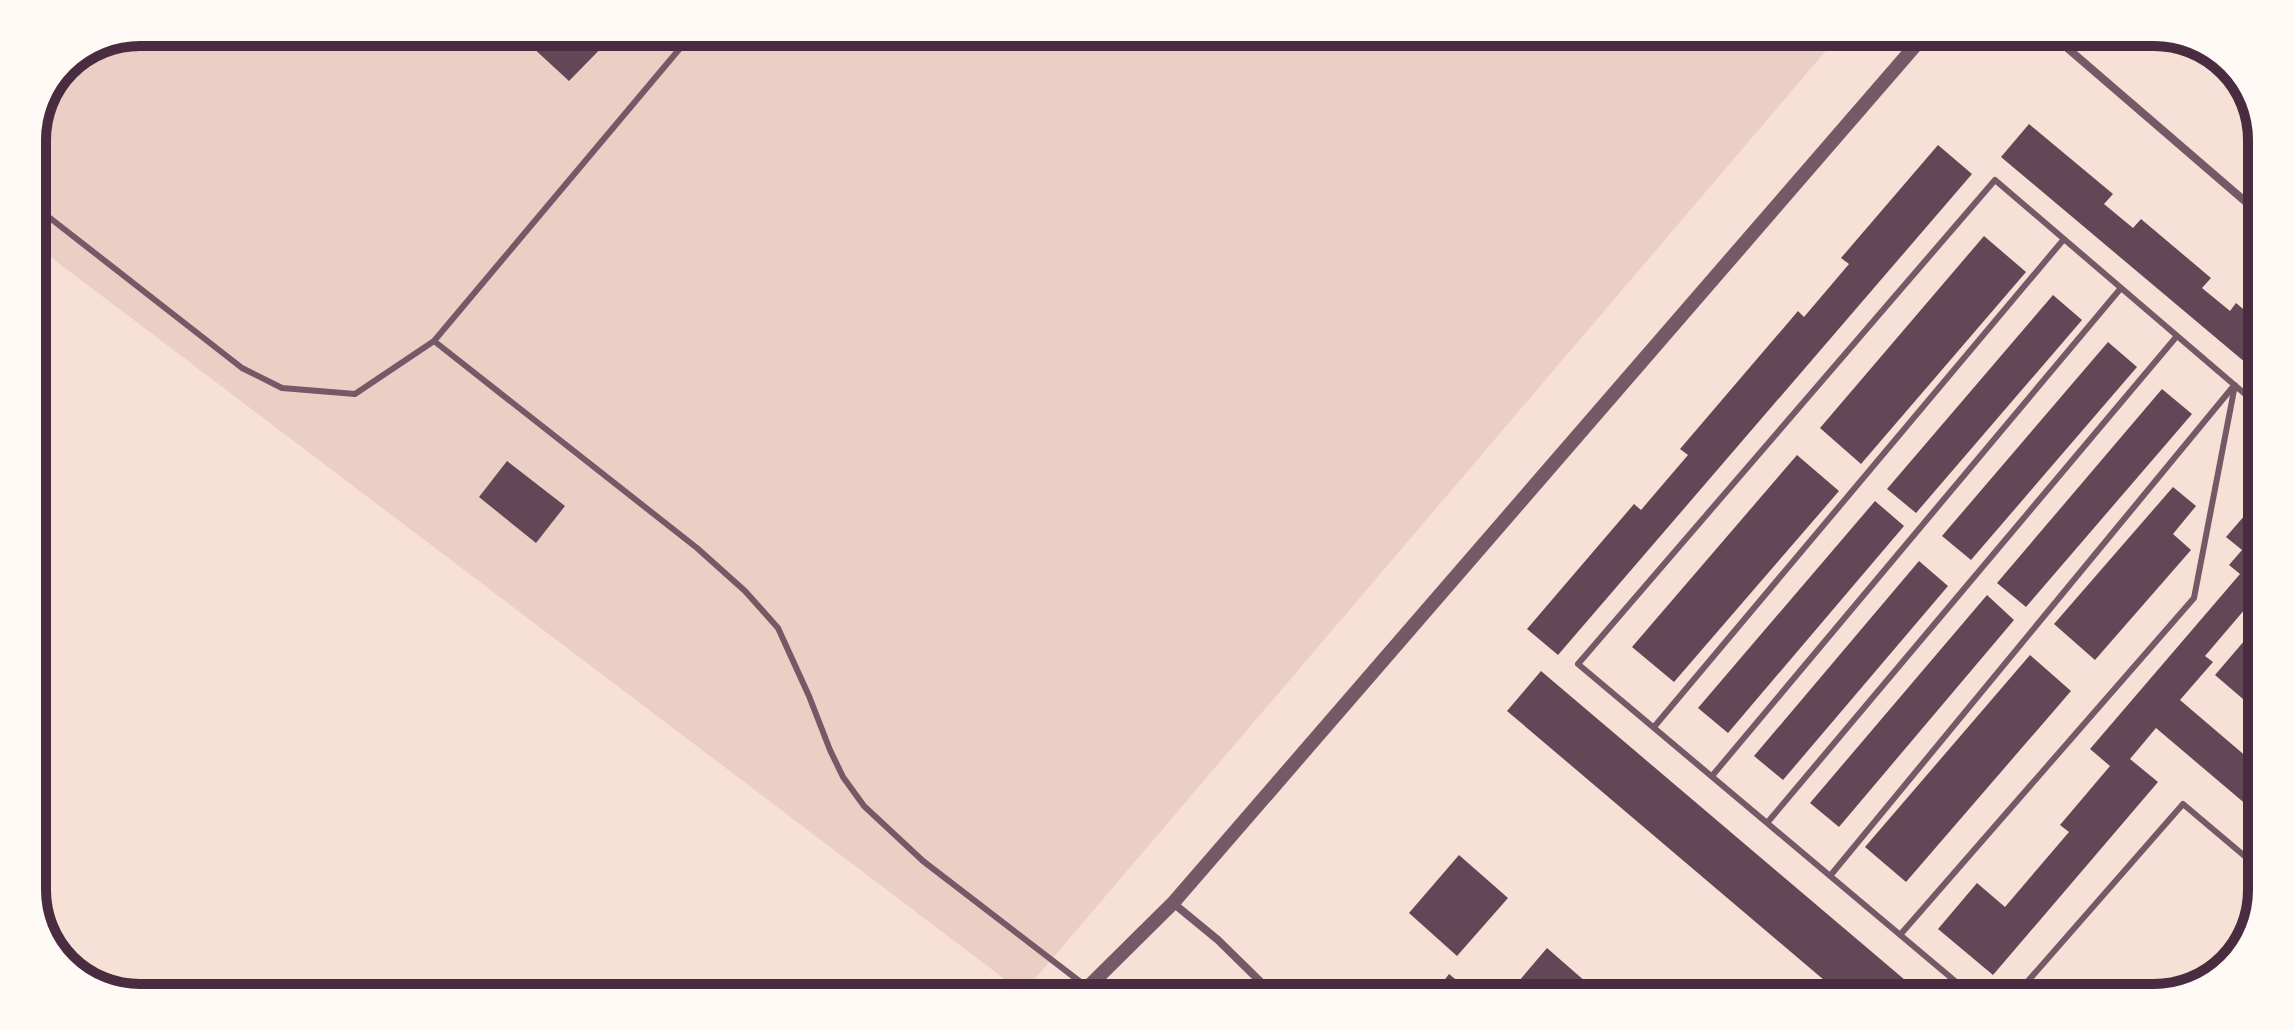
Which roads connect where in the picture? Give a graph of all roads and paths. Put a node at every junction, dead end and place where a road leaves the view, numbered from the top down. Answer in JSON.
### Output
{"nodes":[{"id":1,"x":682,"y":46,"type":"edge"},
{"id":2,"x":1915,"y":46,"type":"edge"},
{"id":3,"x":2065,"y":46,"type":"edge"},
{"id":4,"x":2248,"y":204,"type":"edge"},
{"id":5,"x":46,"y":215,"type":"edge"},
{"id":6,"x":2064,"y":239,"type":"junction"},
{"id":7,"x":2121,"y":288,"type":"junction"},
{"id":8,"x":2177,"y":336,"type":"junction"},
{"id":9,"x":434,"y":341,"type":"junction"},
{"id":10,"x":2235,"y":385,"type":"junction"},
{"id":11,"x":2248,"y":396,"type":"edge"},
{"id":12,"x":1654,"y":727,"type":"junction"},
{"id":13,"x":1712,"y":776,"type":"junction"},
{"id":14,"x":1767,"y":823,"type":"junction"},
{"id":15,"x":2248,"y":859,"type":"edge"},
{"id":16,"x":1830,"y":876,"type":"junction"},
{"id":17,"x":1173,"y":903,"type":"junction"},
{"id":18,"x":1900,"y":935,"type":"junction"},
{"id":19,"x":1077,"y":984,"type":"edge"},
{"id":20,"x":1090,"y":984,"type":"edge"},
{"id":21,"x":1263,"y":984,"type":"edge"},
{"id":22,"x":1958,"y":984,"type":"edge"},
{"id":23,"x":2025,"y":984,"type":"edge"}],
"edges":[{"from":1,"to":9,"type":"lane"},
{"from":2,"to":17,"type":"street"},
{"from":3,"to":4,"type":"street"},
{"from":5,"to":9,"type":"lane"},
{"from":6,"to":7,"type":"lane"},
{"from":6,"to":12,"type":"lane"},
{"from":6,"to":12,"type":"lane"},
{"from":7,"to":8,"type":"lane"},
{"from":7,"to":13,"type":"lane"},
{"from":8,"to":10,"type":"lane"},
{"from":8,"to":14,"type":"lane"},
{"from":9,"to":19,"type":"lane"},
{"from":10,"to":11,"type":"lane"},
{"from":10,"to":16,"type":"lane"},
{"from":10,"to":18,"type":"lane"},
{"from":12,"to":13,"type":"lane"},
{"from":13,"to":14,"type":"lane"},
{"from":14,"to":16,"type":"lane"},
{"from":15,"to":23,"type":"lane"},
{"from":16,"to":18,"type":"lane"},
{"from":17,"to":20,"type":"street"},
{"from":17,"to":21,"type":"street"},
{"from":18,"to":22,"type":"lane"}]}
